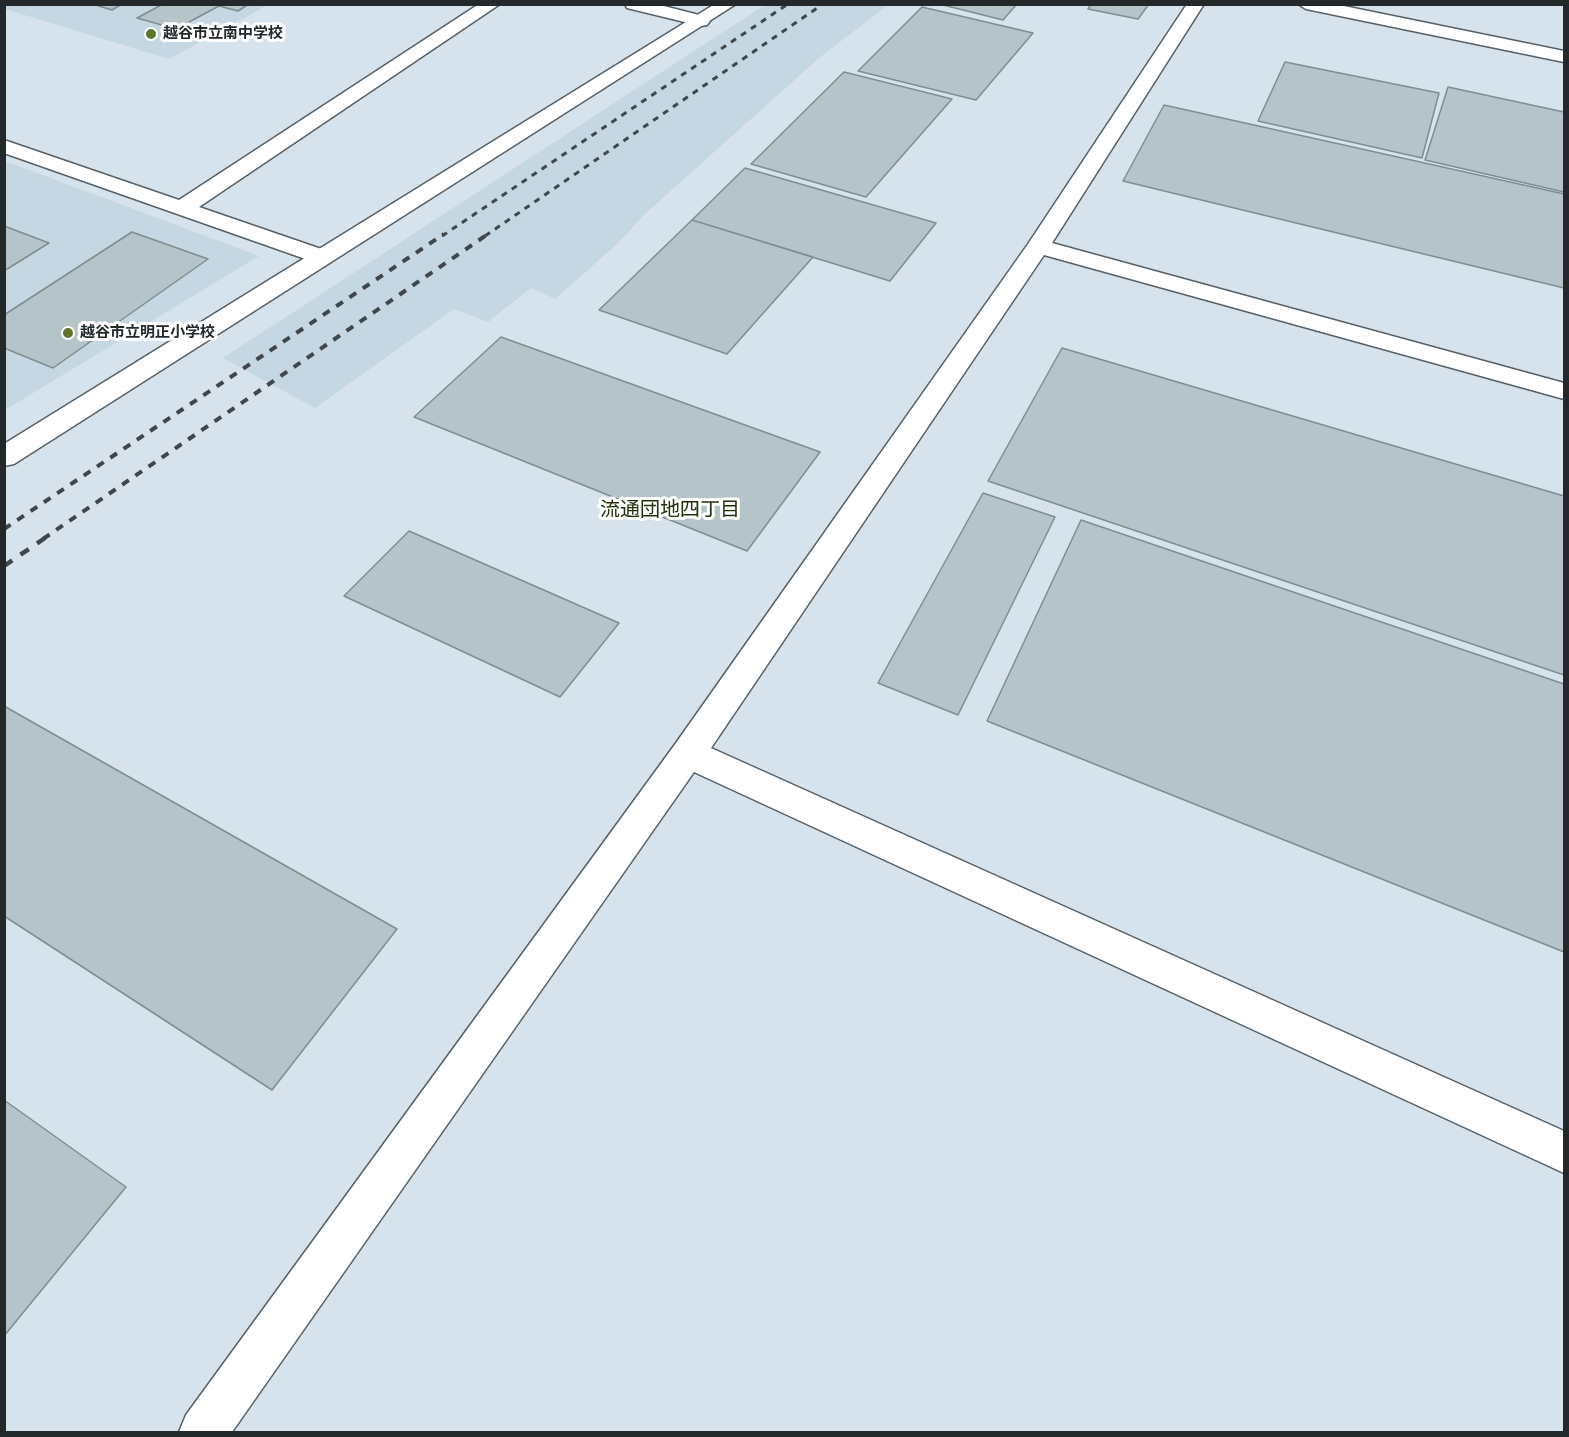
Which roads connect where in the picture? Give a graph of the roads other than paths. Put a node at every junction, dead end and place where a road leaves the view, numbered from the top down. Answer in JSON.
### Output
{"nodes":[{"id":1,"x":492,"y":4,"type":"edge"},
{"id":2,"x":633,"y":4,"type":"edge"},
{"id":3,"x":728,"y":4,"type":"edge"},
{"id":4,"x":1196,"y":4,"type":"edge"},
{"id":5,"x":1306,"y":4,"type":"edge"},
{"id":6,"x":701,"y":21,"type":"junction"},
{"id":7,"x":1564,"y":57,"type":"edge"},
{"id":8,"x":4,"y":146,"type":"edge"},
{"id":9,"x":183,"y":207,"type":"junction"},
{"id":10,"x":1038,"y":246,"type":"junction"},
{"id":11,"x":322,"y":257,"type":"junction"},
{"id":12,"x":1564,"y":391,"type":"edge"},
{"id":13,"x":4,"y":457,"type":"edge"},
{"id":14,"x":688,"y":753,"type":"junction"},
{"id":15,"x":1564,"y":1152,"type":"edge"},
{"id":16,"x":203,"y":1432,"type":"edge"}],
"edges":[{"from":1,"to":9,"type":"street"},
{"from":2,"to":6,"type":"street"},
{"from":3,"to":6,"type":"street"},
{"from":4,"to":10,"type":"street"},
{"from":5,"to":7,"type":"street"},
{"from":6,"to":11,"type":"street"},
{"from":8,"to":9,"type":"street"},
{"from":9,"to":11,"type":"street"},
{"from":10,"to":12,"type":"street"},
{"from":10,"to":14,"type":"street"},
{"from":11,"to":13,"type":"street"},
{"from":14,"to":15,"type":"street"},
{"from":14,"to":16,"type":"street"}]}
